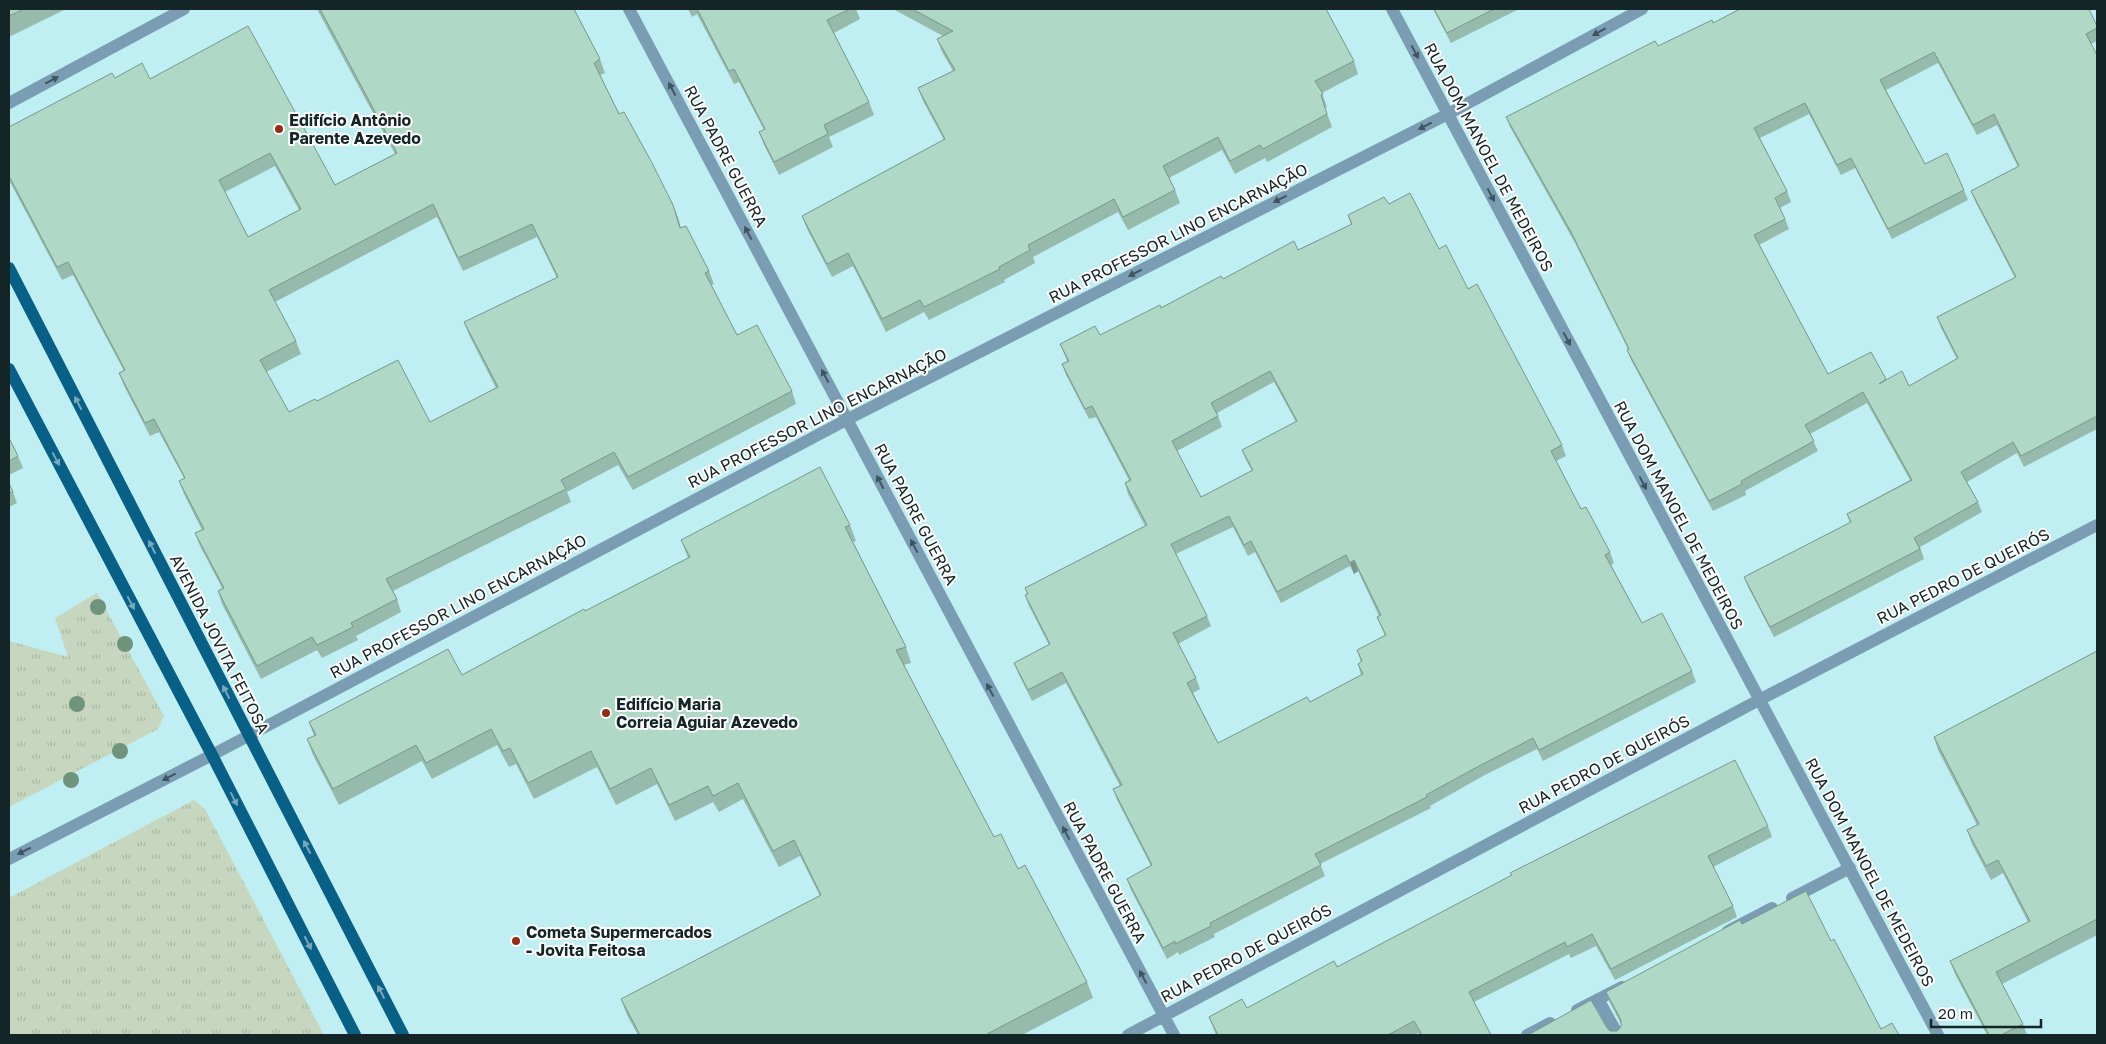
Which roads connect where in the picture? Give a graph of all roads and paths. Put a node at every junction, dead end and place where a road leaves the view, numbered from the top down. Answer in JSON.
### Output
{"nodes":[{"id":1,"x":184,"y":9,"type":"edge"},
{"id":2,"x":629,"y":9,"type":"edge"},
{"id":3,"x":1392,"y":9,"type":"edge"},
{"id":4,"x":1642,"y":9,"type":"edge"},
{"id":5,"x":9,"y":103,"type":"edge"},
{"id":6,"x":1448,"y":114,"type":"junction"},
{"id":7,"x":9,"y":268,"type":"edge"},
{"id":8,"x":9,"y":369,"type":"edge"},
{"id":9,"x":848,"y":419,"type":"junction"},
{"id":10,"x":2097,"y":525,"type":"edge"},
{"id":11,"x":1759,"y":700,"type":"junction"},
{"id":12,"x":249,"y":735,"type":"junction"},
{"id":13,"x":212,"y":755,"type":"junction"},
{"id":14,"x":9,"y":859,"type":"edge"},
{"id":15,"x":1850,"y":868,"type":"junction"},
{"id":16,"x":1720,"y":936,"type":"edge"},
{"id":17,"x":1633,"y":981,"type":"edge"},
{"id":18,"x":1598,"y":999,"type":"junction"},
{"id":19,"x":1163,"y":1016,"type":"junction"},
{"id":20,"x":355,"y":1035,"type":"edge"},
{"id":21,"x":403,"y":1035,"type":"edge"},
{"id":22,"x":1128,"y":1035,"type":"edge"},
{"id":23,"x":1174,"y":1035,"type":"edge"},
{"id":24,"x":1527,"y":1035,"type":"edge"},
{"id":25,"x":1618,"y":1035,"type":"edge"},
{"id":26,"x":1938,"y":1035,"type":"edge"}],
"edges":[{"from":5,"to":1,"type":"street","one_way":true},
{"from":9,"to":2,"type":"street","name":"RUA PADRE GUERRA","one_way":true},
{"from":3,"to":6,"type":"street","name":"RUA DOM MANOEL DE MEDEIROS","one_way":true},
{"from":4,"to":6,"type":"street","name":"RUA PROFESSOR LINO ENCARNAÇÃO","one_way":true},
{"from":6,"to":9,"type":"street","name":"RUA PROFESSOR LINO ENCARNAÇÃO","one_way":true},
{"from":6,"to":11,"type":"street","name":"RUA DOM MANOEL DE MEDEIROS","one_way":true},
{"from":12,"to":7,"type":"main road","name":"AVENIDA JOVITA FEITOSA","one_way":true},
{"from":8,"to":13,"type":"main road","one_way":true},
{"from":9,"to":12,"type":"street","name":"RUA PROFESSOR LINO ENCARNAÇÃO"},
{"from":19,"to":9,"type":"street","name":"RUA PADRE GUERRA","one_way":true},
{"from":10,"to":11,"type":"street","name":"RUA PEDRO DE QUEIRÓS"},
{"from":11,"to":15,"type":"street","name":"RUA DOM MANOEL DE MEDEIROS"},
{"from":11,"to":19,"type":"street","name":"RUA PEDRO DE QUEIRÓS"},
{"from":12,"to":13,"type":"street","name":"RUA PROFESSOR LINO ENCARNAÇÃO"},
{"from":21,"to":12,"type":"main road","name":"AVENIDA JOVITA FEITOSA","one_way":true},
{"from":13,"to":14,"type":"street","name":"RUA PROFESSOR LINO ENCARNAÇÃO","one_way":true},
{"from":13,"to":20,"type":"main road","one_way":true},
{"from":15,"to":16,"type":"street"},
{"from":15,"to":26,"type":"street","name":"RUA DOM MANOEL DE MEDEIROS"},
{"from":17,"to":18,"type":"street"},
{"from":18,"to":24,"type":"street"},
{"from":18,"to":25,"type":"street"},
{"from":19,"to":22,"type":"street","name":"RUA PEDRO DE QUEIRÓS"},
{"from":19,"to":23,"type":"street","name":"RUA PADRE GUERRA"}]}
